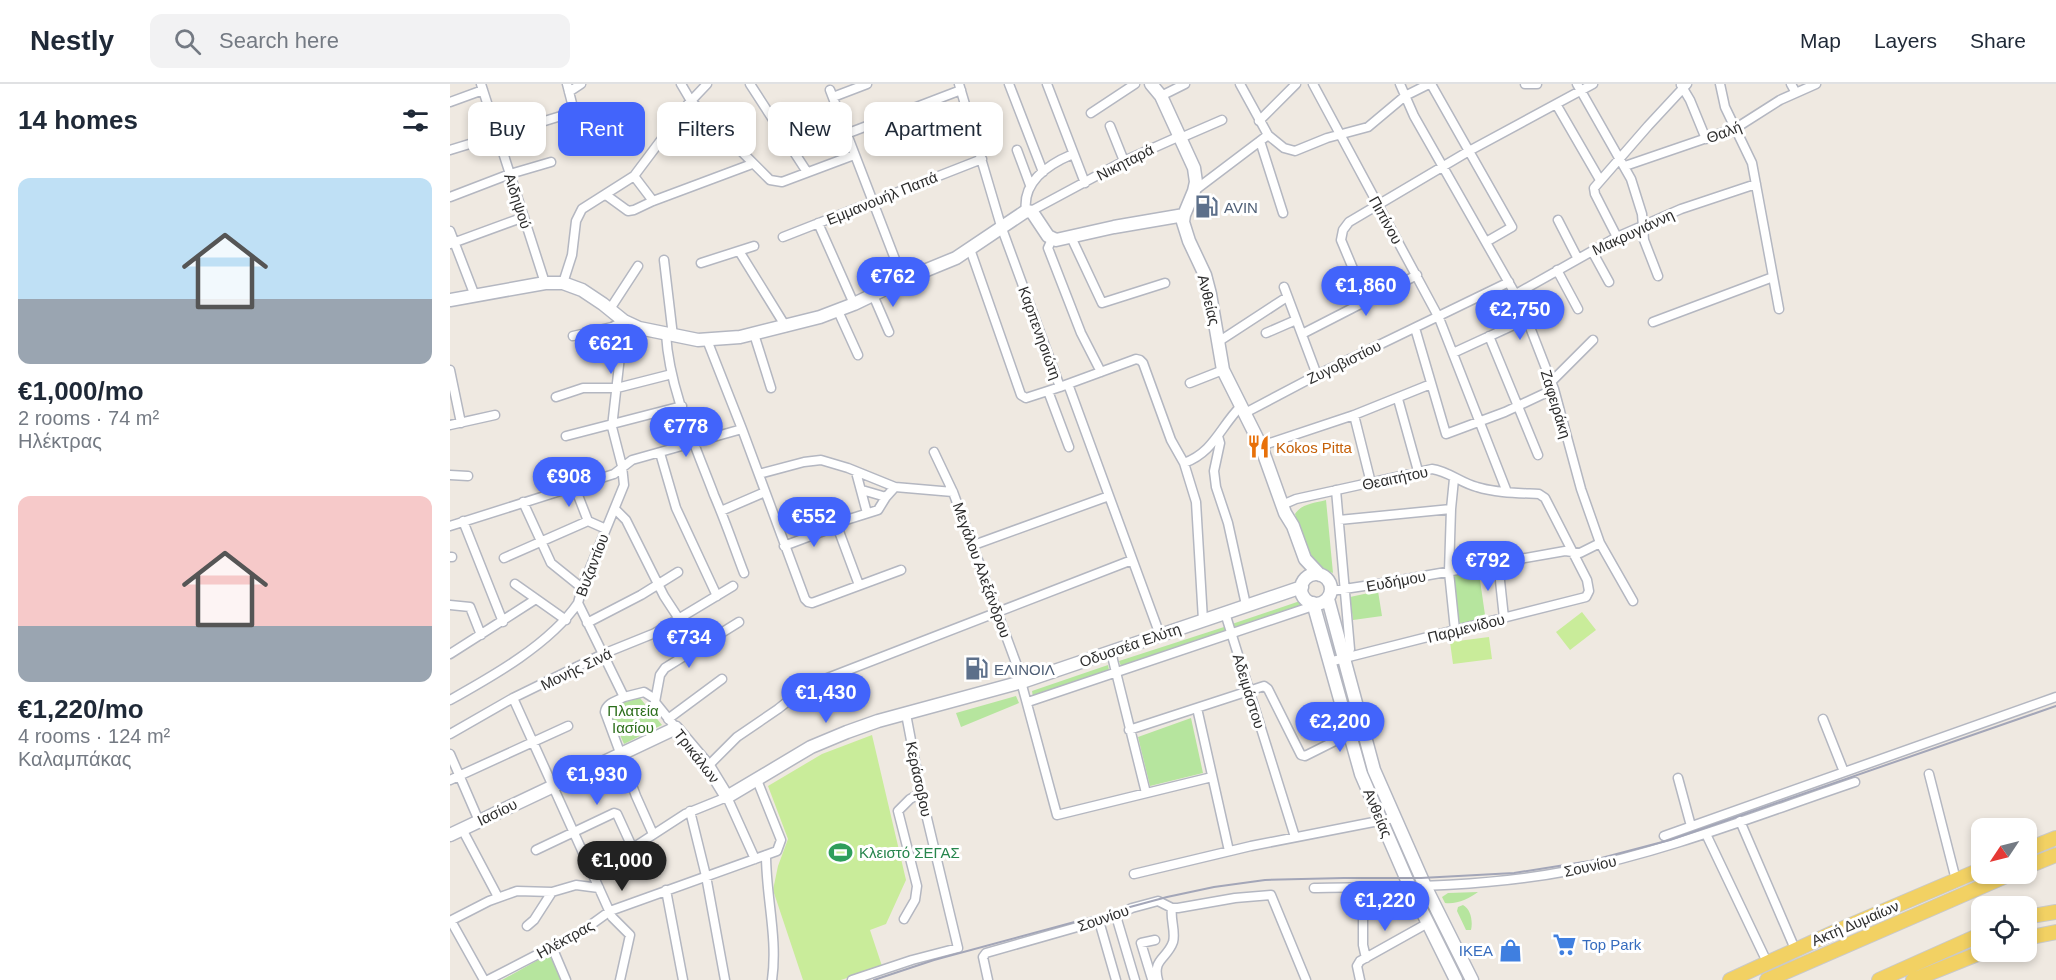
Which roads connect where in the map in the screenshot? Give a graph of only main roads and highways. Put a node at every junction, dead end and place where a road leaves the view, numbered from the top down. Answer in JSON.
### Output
{"nodes":[{"id":1,"x":1151,"y":84,"type":"edge"},
{"id":2,"x":1184,"y":215,"type":"junction"},
{"id":3,"x":450,"y":300,"type":"edge"},
{"id":4,"x":1287,"y":518,"type":"junction"},
{"id":5,"x":1320,"y":575,"type":"junction"},
{"id":6,"x":1302,"y":586,"type":"junction"},
{"id":7,"x":1334,"y":593,"type":"junction"},
{"id":8,"x":1313,"y":605,"type":"junction"},
{"id":9,"x":672,"y":724,"type":"joint"},
{"id":10,"x":727,"y":797,"type":"joint"},
{"id":11,"x":450,"y":835,"type":"edge"},
{"id":12,"x":2056,"y":838,"type":"edge"},
{"id":13,"x":2037,"y":846,"type":"edge"},
{"id":14,"x":2056,"y":855,"type":"edge"},
{"id":15,"x":2037,"y":863,"type":"edge"},
{"id":16,"x":1971,"y":874,"type":"edge"},
{"id":17,"x":1988,"y":884,"type":"edge"},
{"id":18,"x":2056,"y":912,"type":"edge"},
{"id":19,"x":2037,"y":915,"type":"edge"},
{"id":20,"x":2056,"y":932,"type":"edge"},
{"id":21,"x":2037,"y":936,"type":"edge"},
{"id":22,"x":1971,"y":939,"type":"edge"},
{"id":23,"x":1457,"y":951,"type":"junction"},
{"id":24,"x":1444,"y":957,"type":"junction"},
{"id":25,"x":1971,"y":957,"type":"edge"},
{"id":26,"x":1456,"y":980,"type":"edge"},
{"id":27,"x":1472,"y":980,"type":"edge"},
{"id":28,"x":1730,"y":980,"type":"edge"},
{"id":29,"x":1767,"y":980,"type":"edge"},
{"id":30,"x":1879,"y":980,"type":"edge"},
{"id":31,"x":1913,"y":980,"type":"edge"}],
"edges":[{"from":1,"to":2,"type":"main road"},
{"from":2,"to":3,"type":"main road"},
{"from":2,"to":4,"type":"main road","name":"Ανθείας"},
{"from":4,"to":5,"type":"main road","name":"Ανθείας"},
{"from":4,"to":6,"type":"main road","name":"Ανθείας"},
{"from":5,"to":6,"type":"main road"},
{"from":5,"to":7,"type":"main road"},
{"from":6,"to":8,"type":"main road"},
{"from":6,"to":10,"type":"main road","name":"Οδυσσέα Ελύτη"},
{"from":7,"to":8,"type":"main road"},
{"from":7,"to":23,"type":"main road","name":"Ανθείας"},
{"from":8,"to":24,"type":"main road","name":"Ανθείας"},
{"from":9,"to":10,"type":"main road","name":"Τρικάλων"},
{"from":9,"to":11,"type":"main road","name":"Ιασίου"},
{"from":12,"to":13,"type":"main road"},
{"from":14,"to":15,"type":"main road"},
{"from":16,"to":28,"type":"main road","name":"Ακτή Δυμαίων"},
{"from":17,"to":29,"type":"main road","name":"Ακτή Δυμαίων"},
{"from":18,"to":19,"type":"main road"},
{"from":20,"to":21,"type":"main road"},
{"from":22,"to":30,"type":"main road"},
{"from":23,"to":24,"type":"main road"},
{"from":23,"to":27,"type":"main road","name":"Ανθείας"},
{"from":24,"to":26,"type":"main road","name":"Ανθείας"},
{"from":25,"to":31,"type":"main road"}]}
